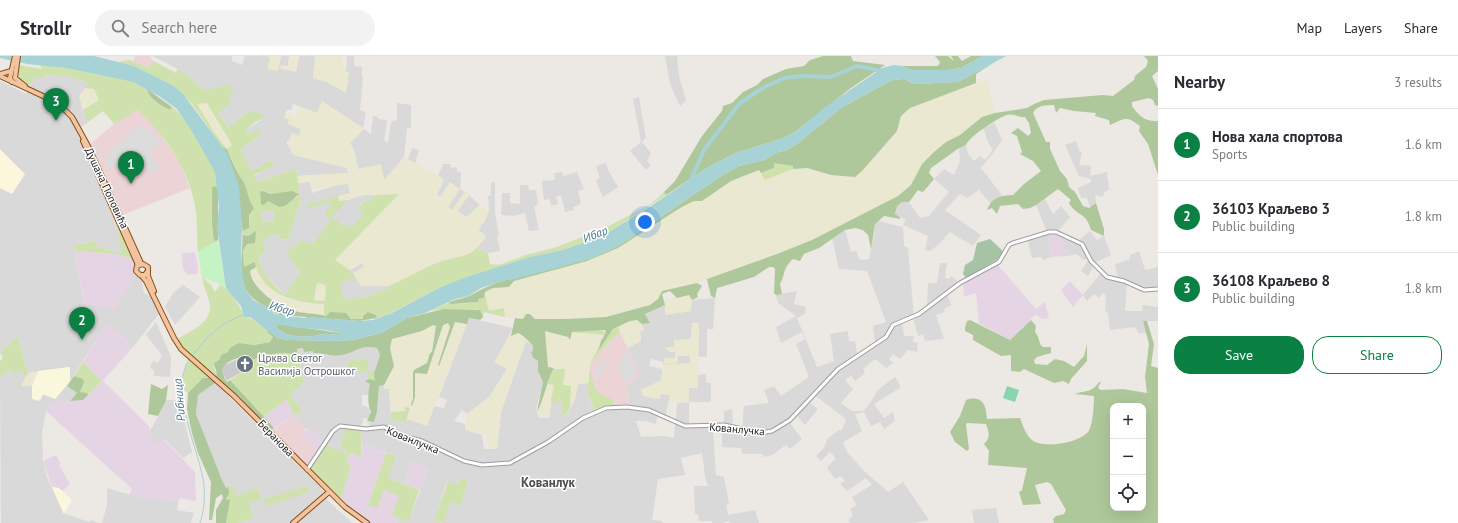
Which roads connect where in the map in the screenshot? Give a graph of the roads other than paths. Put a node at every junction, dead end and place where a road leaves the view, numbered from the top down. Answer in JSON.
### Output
{"nodes":[{"id":1,"x":15,"y":56,"type":"edge"},
{"id":2,"x":18,"y":56,"type":"edge"},
{"id":3,"x":13,"y":73,"type":"junction"},
{"id":4,"x":0,"y":75,"type":"edge"},
{"id":5,"x":10,"y":81,"type":"junction"},
{"id":6,"x":33,"y":92,"type":"junction"},
{"id":7,"x":140,"y":264,"type":"junction"},
{"id":8,"x":147,"y":272,"type":"junction"},
{"id":9,"x":141,"y":276,"type":"junction"},
{"id":10,"x":1158,"y":289,"type":"edge"},
{"id":11,"x":163,"y":316,"type":"junction"},
{"id":12,"x":307,"y":470,"type":"junction"},
{"id":13,"x":329,"y":492,"type":"junction"},
{"id":14,"x":293,"y":523,"type":"edge"},
{"id":15,"x":367,"y":523,"type":"edge"}],
"edges":[{"from":1,"to":3,"type":"main road"},
{"from":2,"to":3,"type":"main road"},
{"from":3,"to":4,"type":"main road"},
{"from":3,"to":5,"type":"main road"},
{"from":3,"to":6,"type":"main road","name":"Душана Поповића"},
{"from":4,"to":5,"type":"main road","name":"Душана Поповића"},
{"from":5,"to":6,"type":"main road","name":"Душана Поповића"},
{"from":6,"to":7,"type":"main road","name":"Душана Поповића"},
{"from":7,"to":8,"type":"main road"},
{"from":7,"to":9,"type":"main road"},
{"from":8,"to":9,"type":"main road"},
{"from":8,"to":11,"type":"main road"},
{"from":9,"to":11,"type":"main road"},
{"from":10,"to":12,"type":"street","name":"Кованлучка"},
{"from":11,"to":12,"type":"main road","name":"Беранова"},
{"from":12,"to":13,"type":"main road","name":"Беранова"},
{"from":13,"to":14,"type":"main road"},
{"from":13,"to":15,"type":"main road","name":"Беранова"}]}
